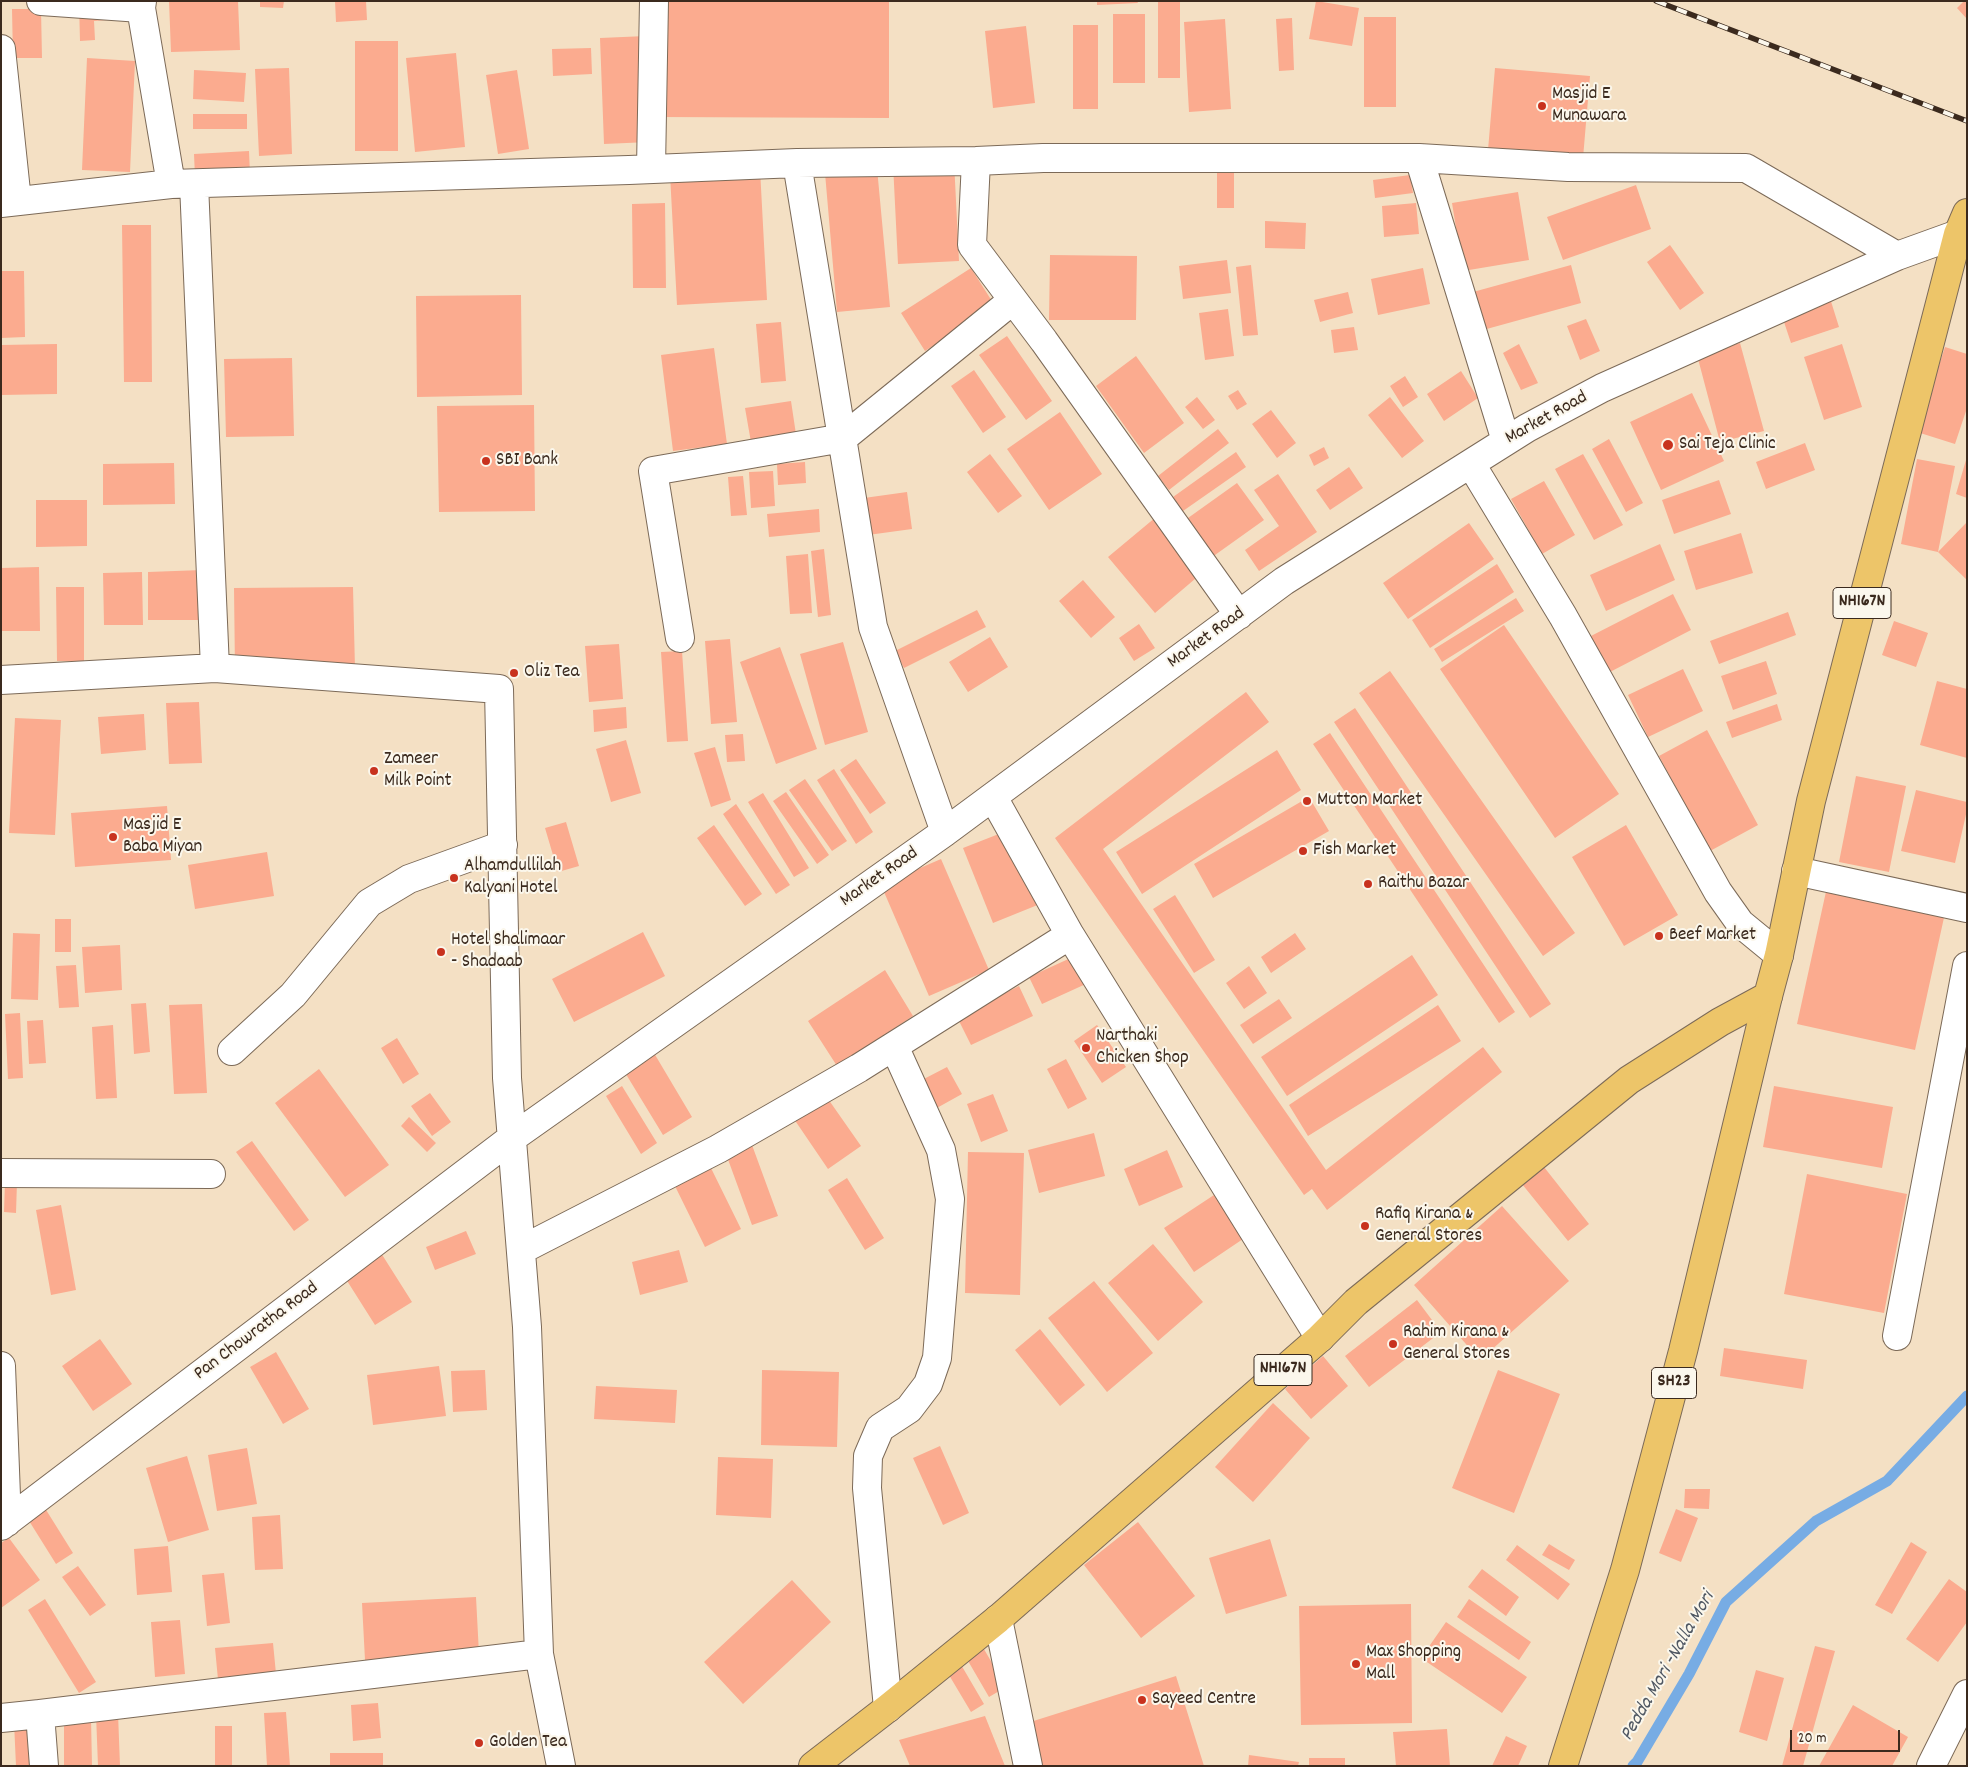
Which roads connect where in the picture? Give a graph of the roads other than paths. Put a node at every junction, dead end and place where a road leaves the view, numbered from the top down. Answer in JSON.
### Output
{"nodes":[{"id":1,"x":41,"y":1,"type":"edge"},
{"id":2,"x":654,"y":1,"type":"edge"},
{"id":3,"x":142,"y":4,"type":"edge"},
{"id":4,"x":1,"y":48,"type":"edge"},
{"id":5,"x":1419,"y":158,"type":"junction"},
{"id":6,"x":976,"y":161,"type":"junction"},
{"id":7,"x":797,"y":163,"type":"junction"},
{"id":8,"x":651,"y":168,"type":"junction"},
{"id":9,"x":182,"y":184,"type":"junction"},
{"id":10,"x":9,"y":202,"type":"edge"},
{"id":11,"x":1962,"y":223,"type":"edge"},
{"id":12,"x":1897,"y":256,"type":"junction"},
{"id":13,"x":1013,"y":300,"type":"junction"},
{"id":14,"x":843,"y":438,"type":"junction"},
{"id":15,"x":1506,"y":441,"type":"junction"},
{"id":16,"x":1470,"y":464,"type":"junction"},
{"id":17,"x":1239,"y":615,"type":"junction"},
{"id":18,"x":680,"y":638,"type":"dead end"},
{"id":19,"x":214,"y":668,"type":"junction"},
{"id":20,"x":1,"y":680,"type":"edge"},
{"id":21,"x":993,"y":797,"type":"junction"},
{"id":22,"x":945,"y":832,"type":"junction"},
{"id":23,"x":502,"y":845,"type":"junction"},
{"id":24,"x":1796,"y":871,"type":"junction"},
{"id":25,"x":1967,"y":908,"type":"edge"},
{"id":26,"x":1070,"y":935,"type":"junction"},
{"id":27,"x":1779,"y":954,"type":"junction"},
{"id":28,"x":1967,"y":966,"type":"edge"},
{"id":29,"x":1768,"y":996,"type":"junction"},
{"id":30,"x":894,"y":1046,"type":"junction"},
{"id":31,"x":232,"y":1051,"type":"dead end"},
{"id":32,"x":512,"y":1138,"type":"junction"},
{"id":33,"x":1,"y":1173,"type":"edge"},
{"id":34,"x":211,"y":1174,"type":"dead end"},
{"id":35,"x":521,"y":1250,"type":"junction"},
{"id":36,"x":1897,"y":1336,"type":"dead end"},
{"id":37,"x":1320,"y":1338,"type":"junction"},
{"id":38,"x":1,"y":1366,"type":"edge"},
{"id":39,"x":4,"y":1524,"type":"edge"},
{"id":40,"x":998,"y":1618,"type":"junction"},
{"id":41,"x":539,"y":1654,"type":"junction"},
{"id":42,"x":1967,"y":1694,"type":"edge"},
{"id":43,"x":888,"y":1708,"type":"junction"},
{"id":44,"x":40,"y":1714,"type":"junction"},
{"id":45,"x":1,"y":1718,"type":"edge"},
{"id":46,"x":44,"y":1766,"type":"edge"},
{"id":47,"x":561,"y":1766,"type":"edge"},
{"id":48,"x":813,"y":1766,"type":"edge"},
{"id":49,"x":1028,"y":1766,"type":"edge"},
{"id":50,"x":1563,"y":1766,"type":"edge"},
{"id":51,"x":1931,"y":1766,"type":"edge"}],
"edges":[{"from":1,"to":3,"type":"street"},
{"from":2,"to":8,"type":"street"},
{"from":3,"to":9,"type":"street"},
{"from":4,"to":10,"type":"street"},
{"from":5,"to":6,"type":"street"},
{"from":5,"to":12,"type":"street"},
{"from":5,"to":15,"type":"street"},
{"from":6,"to":7,"type":"street"},
{"from":6,"to":13,"type":"street"},
{"from":7,"to":8,"type":"street"},
{"from":7,"to":14,"type":"street"},
{"from":8,"to":9,"type":"street"},
{"from":9,"to":10,"type":"street"},
{"from":9,"to":19,"type":"street"},
{"from":11,"to":12,"type":"street","name":"Market Road"},
{"from":11,"to":24,"type":"main road","number":"NH167N"},
{"from":12,"to":15,"type":"street","name":"Market Road"},
{"from":13,"to":14,"type":"street"},
{"from":13,"to":17,"type":"street"},
{"from":14,"to":18,"type":"street"},
{"from":14,"to":22,"type":"street"},
{"from":15,"to":16,"type":"street","name":"Market Road"},
{"from":16,"to":17,"type":"street","name":"Market Road"},
{"from":16,"to":27,"type":"street"},
{"from":17,"to":21,"type":"street","name":"Market Road"},
{"from":19,"to":20,"type":"street"},
{"from":19,"to":23,"type":"street"},
{"from":21,"to":22,"type":"street","name":"Market Road"},
{"from":21,"to":26,"type":"street"},
{"from":22,"to":32,"type":"street","name":"Market Road"},
{"from":23,"to":31,"type":"street"},
{"from":23,"to":32,"type":"street"},
{"from":24,"to":25,"type":"street"},
{"from":24,"to":27,"type":"main road","number":"NH167N"},
{"from":26,"to":30,"type":"street"},
{"from":26,"to":37,"type":"street"},
{"from":27,"to":29,"type":"main road","number":"NH167N"},
{"from":28,"to":36,"type":"street"},
{"from":29,"to":37,"type":"main road","number":"NH167N"},
{"from":29,"to":50,"type":"main road","number":"SH23"},
{"from":30,"to":35,"type":"street"},
{"from":30,"to":43,"type":"street"},
{"from":32,"to":35,"type":"street"},
{"from":32,"to":39,"type":"street","name":"Pan Chowratha Road"},
{"from":33,"to":34,"type":"street"},
{"from":35,"to":41,"type":"street"},
{"from":37,"to":40,"type":"main road","number":"NH167N"},
{"from":38,"to":39,"type":"street"},
{"from":40,"to":43,"type":"main road","number":"NH167N"},
{"from":40,"to":49,"type":"street"},
{"from":41,"to":44,"type":"street"},
{"from":41,"to":47,"type":"street"},
{"from":42,"to":51,"type":"street"},
{"from":43,"to":48,"type":"main road","number":"NH167N"},
{"from":44,"to":45,"type":"street"},
{"from":44,"to":46,"type":"street"}]}
